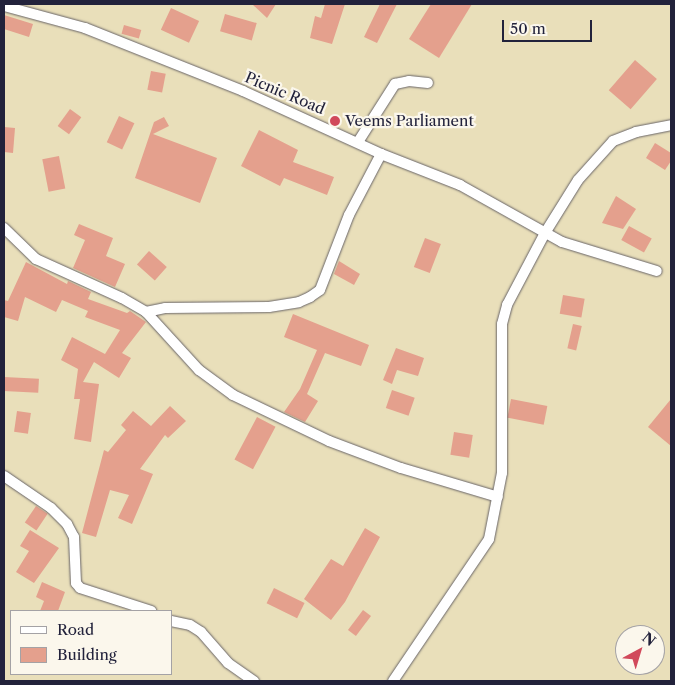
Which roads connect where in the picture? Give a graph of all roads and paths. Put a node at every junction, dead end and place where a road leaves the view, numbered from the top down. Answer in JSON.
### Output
{"nodes":[{"id":1,"x":4,"y":6,"type":"edge"},
{"id":2,"x":428,"y":83,"type":"dead end"},
{"id":3,"x":671,"y":125,"type":"edge"},
{"id":4,"x":358,"y":142,"type":"junction"},
{"id":5,"x":381,"y":154,"type":"junction"},
{"id":6,"x":4,"y":228,"type":"edge"},
{"id":7,"x":545,"y":233,"type":"junction"},
{"id":8,"x":658,"y":271,"type":"dead end"},
{"id":9,"x":146,"y":312,"type":"junction"},
{"id":10,"x":4,"y":476,"type":"edge"},
{"id":11,"x":498,"y":497,"type":"junction"},
{"id":12,"x":148,"y":610,"type":"edge"},
{"id":13,"x":172,"y":621,"type":"edge"},
{"id":14,"x":254,"y":681,"type":"edge"},
{"id":15,"x":393,"y":681,"type":"edge"}],
"edges":[{"from":1,"to":4,"type":"street","name":"Picnic Road"},
{"from":2,"to":4,"type":"street"},
{"from":3,"to":7,"type":"street"},
{"from":4,"to":5,"type":"street","name":"Picnic Road"},
{"from":5,"to":7,"type":"street","name":"Picnic Road"},
{"from":5,"to":9,"type":"street"},
{"from":6,"to":9,"type":"street"},
{"from":7,"to":8,"type":"street","name":"Picnic Road"},
{"from":7,"to":11,"type":"street"},
{"from":9,"to":11,"type":"street"},
{"from":10,"to":12,"type":"street"},
{"from":11,"to":15,"type":"street"},
{"from":13,"to":14,"type":"street"}]}
